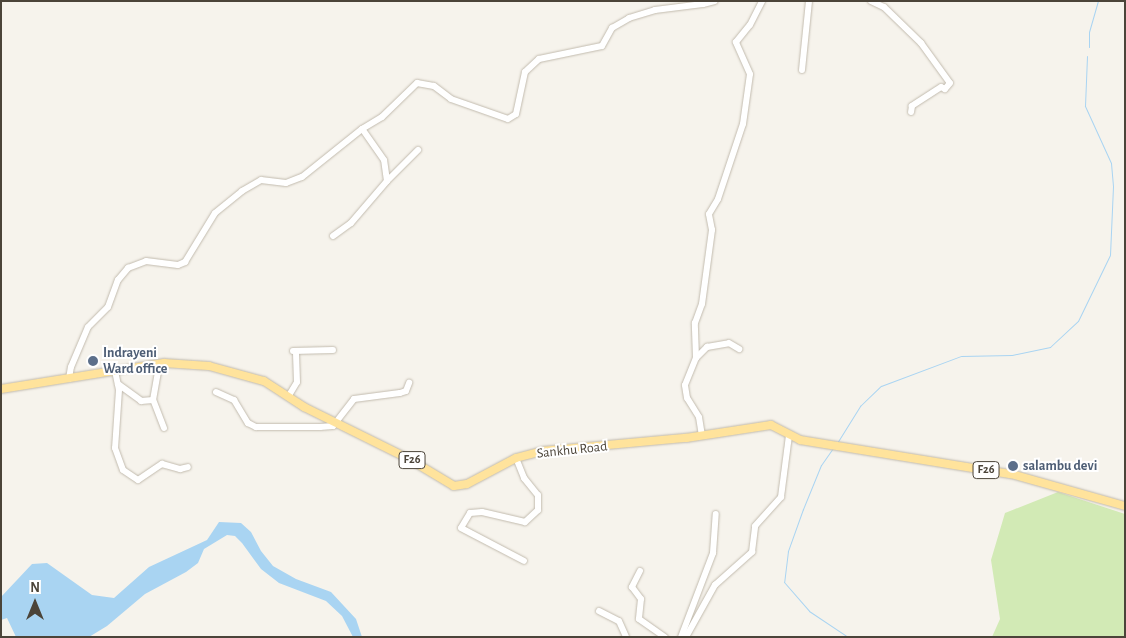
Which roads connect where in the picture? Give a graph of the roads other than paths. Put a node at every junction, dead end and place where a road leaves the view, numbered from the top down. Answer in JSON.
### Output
{"nodes":[{"id":1,"x":715,"y":1,"type":"edge"},
{"id":2,"x":762,"y":1,"type":"edge"},
{"id":3,"x":809,"y":1,"type":"edge"},
{"id":4,"x":871,"y":1,"type":"edge"},
{"id":5,"x":704,"y":3,"type":"edge"},
{"id":6,"x":802,"y":70,"type":"dead end"},
{"id":7,"x":911,"y":112,"type":"dead end"},
{"id":8,"x":362,"y":129,"type":"junction"},
{"id":9,"x":418,"y":150,"type":"dead end"},
{"id":10,"x":388,"y":181,"type":"junction"},
{"id":11,"x":333,"y":236,"type":"dead end"},
{"id":12,"x":739,"y":349,"type":"dead end"},
{"id":13,"x":333,"y":350,"type":"dead end"},
{"id":14,"x":696,"y":358,"type":"junction"},
{"id":15,"x":164,"y":363,"type":"junction"},
{"id":16,"x":115,"y":371,"type":"junction"},
{"id":17,"x":69,"y":379,"type":"junction"},
{"id":18,"x":409,"y":382,"type":"dead end"},
{"id":19,"x":118,"y":384,"type":"junction"},
{"id":20,"x":1,"y":389,"type":"edge"},
{"id":21,"x":216,"y":392,"type":"dead end"},
{"id":22,"x":288,"y":397,"type":"junction"},
{"id":23,"x":153,"y":400,"type":"junction"},
{"id":24,"x":336,"y":422,"type":"junction"},
{"id":25,"x":164,"y":428,"type":"dead end"},
{"id":26,"x":789,"y":435,"type":"junction"},
{"id":27,"x":702,"y":436,"type":"junction"},
{"id":28,"x":516,"y":458,"type":"junction"},
{"id":29,"x":188,"y":467,"type":"dead end"},
{"id":30,"x":1125,"y":506,"type":"edge"},
{"id":31,"x":716,"y":514,"type":"dead end"},
{"id":32,"x":524,"y":560,"type":"dead end"},
{"id":33,"x":640,"y":571,"type":"dead end"},
{"id":34,"x":599,"y":611,"type":"dead end"},
{"id":35,"x":626,"y":637,"type":"edge"},
{"id":36,"x":665,"y":637,"type":"edge"},
{"id":37,"x":681,"y":637,"type":"edge"},
{"id":38,"x":686,"y":637,"type":"edge"}],
"edges":[{"from":1,"to":5,"type":"street"},
{"from":2,"to":14,"type":"street"},
{"from":3,"to":6,"type":"street"},
{"from":4,"to":7,"type":"street"},
{"from":5,"to":8,"type":"street"},
{"from":8,"to":10,"type":"street"},
{"from":8,"to":17,"type":"street"},
{"from":9,"to":10,"type":"street"},
{"from":10,"to":11,"type":"street"},
{"from":12,"to":14,"type":"street"},
{"from":13,"to":22,"type":"street"},
{"from":14,"to":27,"type":"street"},
{"from":15,"to":16,"type":"main road","name":"Sankhu Road","number":"F26"},
{"from":15,"to":22,"type":"main road","name":"Sankhu Road","number":"F26"},
{"from":15,"to":23,"type":"street"},
{"from":16,"to":17,"type":"main road","name":"Sankhu Road","number":"F26"},
{"from":16,"to":19,"type":"street"},
{"from":17,"to":20,"type":"main road","name":"Sankhu Road","number":"F26"},
{"from":18,"to":24,"type":"street"},
{"from":19,"to":23,"type":"street"},
{"from":19,"to":29,"type":"street"},
{"from":21,"to":24,"type":"street"},
{"from":22,"to":24,"type":"main road","name":"Sankhu Road","number":"F26"},
{"from":23,"to":25,"type":"street"},
{"from":24,"to":28,"type":"main road","name":"Sankhu Road","number":"F26"},
{"from":26,"to":27,"type":"main road","name":"Sankhu Road","number":"F26"},
{"from":26,"to":30,"type":"main road","name":"Sankhu Road","number":"F26"},
{"from":26,"to":38,"type":"street"},
{"from":27,"to":28,"type":"main road","name":"Sankhu Road","number":"F26"},
{"from":28,"to":32,"type":"street"},
{"from":31,"to":37,"type":"street"},
{"from":33,"to":36,"type":"street"},
{"from":34,"to":35,"type":"street"}]}
